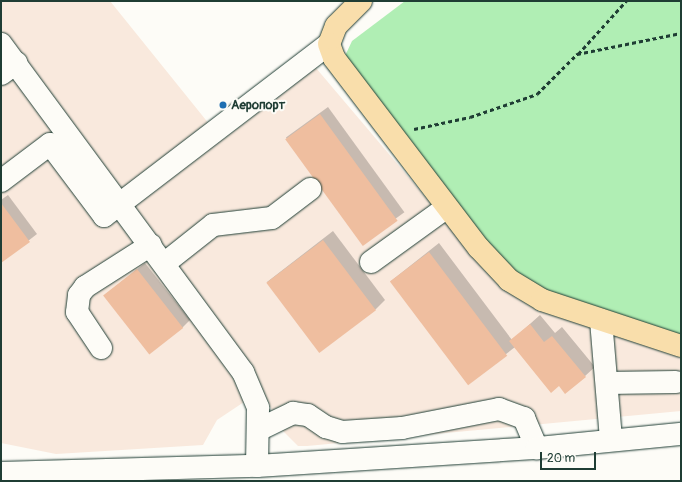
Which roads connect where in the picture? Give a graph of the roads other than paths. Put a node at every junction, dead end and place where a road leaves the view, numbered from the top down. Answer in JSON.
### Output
{"nodes":[{"id":1,"x":361,"y":1,"type":"edge"},
{"id":2,"x":1,"y":44,"type":"edge"},
{"id":3,"x":329,"y":44,"type":"junction"},
{"id":4,"x":8,"y":69,"type":"edge"},
{"id":5,"x":1,"y":181,"type":"edge"},
{"id":6,"x":310,"y":189,"type":"dead end"},
{"id":7,"x":121,"y":203,"type":"junction"},
{"id":8,"x":446,"y":208,"type":"junction"},
{"id":9,"x":151,"y":245,"type":"junction"},
{"id":10,"x":371,"y":262,"type":"dead end"},
{"id":11,"x":165,"y":264,"type":"junction"},
{"id":12,"x":601,"y":320,"type":"junction"},
{"id":13,"x":681,"y":346,"type":"edge"},
{"id":14,"x":102,"y":348,"type":"dead end"},
{"id":15,"x":676,"y":382,"type":"dead end"},
{"id":16,"x":607,"y":383,"type":"junction"},
{"id":17,"x":260,"y":429,"type":"junction"},
{"id":18,"x":681,"y":434,"type":"edge"},
{"id":19,"x":611,"y":440,"type":"junction"},
{"id":20,"x":537,"y":448,"type":"junction"},
{"id":21,"x":257,"y":466,"type":"junction"},
{"id":22,"x":1,"y":472,"type":"edge"},
{"id":23,"x":192,"y":475,"type":"edge"}],
"edges":[{"from":1,"to":3,"type":"main road"},
{"from":2,"to":4,"type":"street"},
{"from":3,"to":7,"type":"street"},
{"from":3,"to":8,"type":"main road"},
{"from":4,"to":7,"type":"street"},
{"from":5,"to":7,"type":"street"},
{"from":6,"to":11,"type":"street"},
{"from":7,"to":9,"type":"street"},
{"from":8,"to":10,"type":"street"},
{"from":8,"to":12,"type":"main road"},
{"from":9,"to":11,"type":"street"},
{"from":9,"to":14,"type":"street"},
{"from":11,"to":17,"type":"street"},
{"from":12,"to":13,"type":"main road"},
{"from":12,"to":16,"type":"street"},
{"from":15,"to":16,"type":"street"},
{"from":16,"to":19,"type":"street"},
{"from":17,"to":20,"type":"street"},
{"from":17,"to":21,"type":"street"},
{"from":18,"to":19,"type":"street"},
{"from":19,"to":20,"type":"street"},
{"from":20,"to":21,"type":"street"},
{"from":21,"to":23,"type":"street"},
{"from":22,"to":23,"type":"street"}]}
